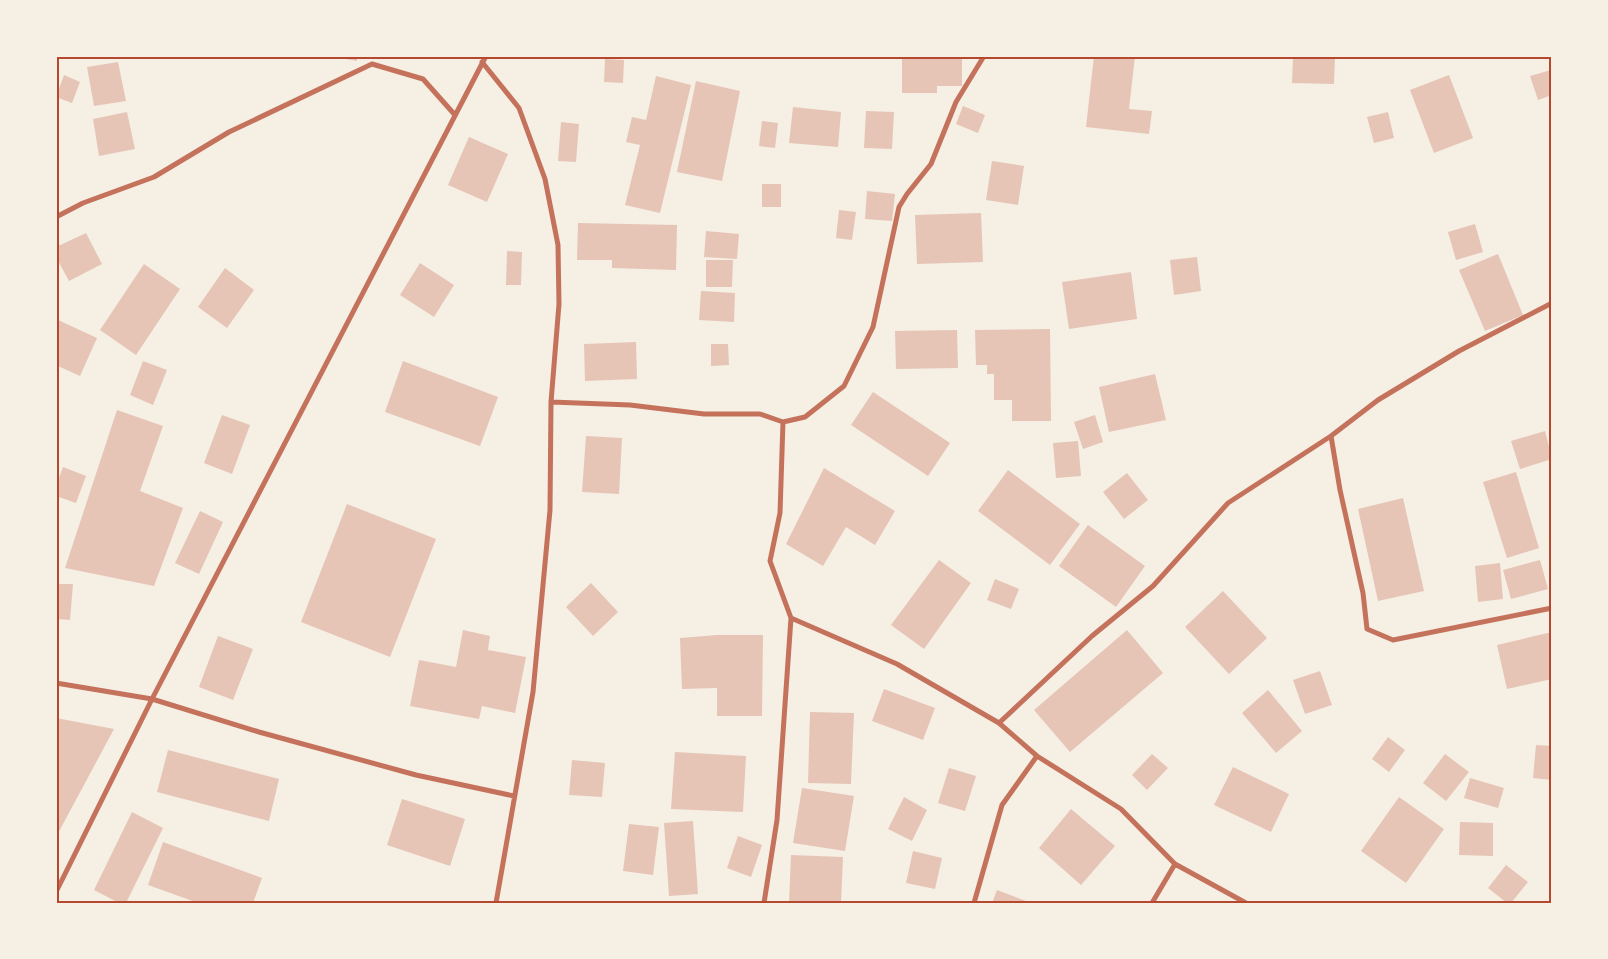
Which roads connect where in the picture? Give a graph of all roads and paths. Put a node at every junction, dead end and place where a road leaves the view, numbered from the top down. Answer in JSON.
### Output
{"nodes":[{"id":1,"x":984,"y":56,"type":"edge"},
{"id":2,"x":484,"y":59,"type":"edge"},
{"id":3,"x":455,"y":116,"type":"junction"},
{"id":4,"x":56,"y":217,"type":"edge"},
{"id":5,"x":1552,"y":303,"type":"edge"},
{"id":6,"x":551,"y":402,"type":"junction"},
{"id":7,"x":783,"y":422,"type":"junction"},
{"id":8,"x":1331,"y":436,"type":"junction"},
{"id":9,"x":1552,"y":608,"type":"edge"},
{"id":10,"x":791,"y":618,"type":"junction"},
{"id":11,"x":56,"y":683,"type":"edge"},
{"id":12,"x":152,"y":699,"type":"junction"},
{"id":13,"x":999,"y":723,"type":"junction"},
{"id":14,"x":1037,"y":756,"type":"junction"},
{"id":15,"x":514,"y":796,"type":"junction"},
{"id":16,"x":1175,"y":864,"type":"junction"},
{"id":17,"x":56,"y":892,"type":"edge"},
{"id":18,"x":496,"y":903,"type":"edge"},
{"id":19,"x":764,"y":903,"type":"edge"},
{"id":20,"x":974,"y":903,"type":"edge"},
{"id":21,"x":1152,"y":903,"type":"edge"},
{"id":22,"x":1246,"y":903,"type":"edge"}],
"edges":[{"from":1,"to":7,"type":"street"},
{"from":2,"to":3,"type":"street"},
{"from":2,"to":6,"type":"street"},
{"from":3,"to":4,"type":"street"},
{"from":3,"to":12,"type":"street"},
{"from":5,"to":8,"type":"street"},
{"from":6,"to":7,"type":"street"},
{"from":6,"to":15,"type":"street"},
{"from":7,"to":10,"type":"street"},
{"from":8,"to":9,"type":"street"},
{"from":8,"to":13,"type":"street"},
{"from":10,"to":13,"type":"street"},
{"from":10,"to":19,"type":"street"},
{"from":11,"to":12,"type":"street"},
{"from":12,"to":15,"type":"street"},
{"from":12,"to":17,"type":"street"},
{"from":13,"to":14,"type":"street"},
{"from":14,"to":16,"type":"street"},
{"from":14,"to":20,"type":"street"},
{"from":15,"to":18,"type":"street"},
{"from":16,"to":21,"type":"street"},
{"from":16,"to":22,"type":"street"}]}
